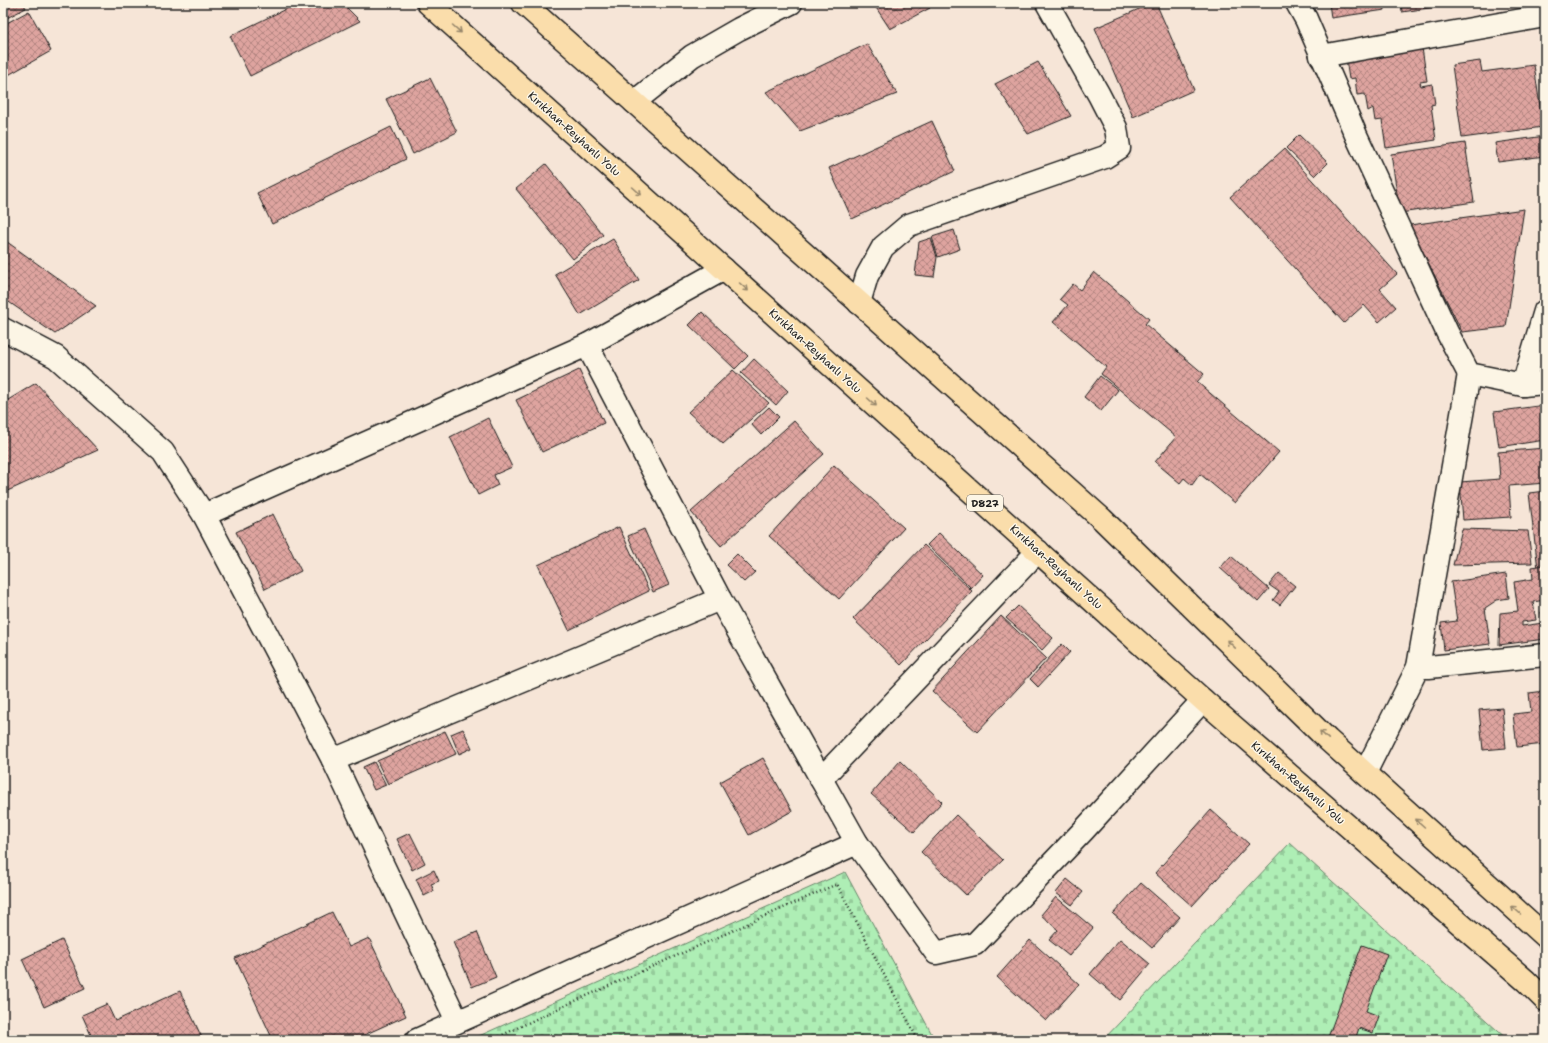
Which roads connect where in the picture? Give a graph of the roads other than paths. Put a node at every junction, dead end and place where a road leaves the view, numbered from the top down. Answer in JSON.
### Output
{"nodes":[{"id":1,"x":428,"y":3,"type":"edge"},
{"id":2,"x":523,"y":3,"type":"edge"},
{"id":3,"x":791,"y":3,"type":"edge"},
{"id":4,"x":1047,"y":3,"type":"edge"},
{"id":5,"x":1297,"y":3,"type":"edge"},
{"id":6,"x":1545,"y":16,"type":"edge"},
{"id":7,"x":1320,"y":56,"type":"junction"},
{"id":8,"x":634,"y":102,"type":"junction"},
{"id":9,"x":724,"y":269,"type":"junction"},
{"id":10,"x":859,"y":303,"type":"junction"},
{"id":11,"x":1545,"y":311,"type":"edge"},
{"id":12,"x":3,"y":329,"type":"edge"},
{"id":13,"x":587,"y":345,"type":"junction"},
{"id":14,"x":1470,"y":374,"type":"junction"},
{"id":15,"x":1545,"y":383,"type":"edge"},
{"id":16,"x":1523,"y":384,"type":"junction"},
{"id":17,"x":204,"y":515,"type":"junction"},
{"id":18,"x":1038,"y":551,"type":"junction"},
{"id":19,"x":720,"y":599,"type":"junction"},
{"id":20,"x":1545,"y":655,"type":"edge"},
{"id":21,"x":1418,"y":667,"type":"junction"},
{"id":22,"x":1204,"y":700,"type":"junction"},
{"id":23,"x":333,"y":760,"type":"junction"},
{"id":24,"x":1365,"y":773,"type":"junction"},
{"id":25,"x":821,"y":779,"type":"junction"},
{"id":26,"x":857,"y":843,"type":"junction"},
{"id":27,"x":1545,"y":936,"type":"edge"},
{"id":28,"x":1545,"y":1000,"type":"edge"},
{"id":29,"x":457,"y":1021,"type":"junction"},
{"id":30,"x":417,"y":1040,"type":"edge"}],
"edges":[{"from":1,"to":9,"type":"highway","name":"Kırıkhan-Reyhanlı Yolu","number":"D827","one_way":true},
{"from":2,"to":8,"type":"highway"},
{"from":3,"to":8,"type":"street"},
{"from":4,"to":10,"type":"street"},
{"from":5,"to":7,"type":"street"},
{"from":6,"to":7,"type":"street"},
{"from":7,"to":14,"type":"street"},
{"from":8,"to":10,"type":"highway"},
{"from":9,"to":13,"type":"street"},
{"from":9,"to":18,"type":"highway","name":"Kırıkhan-Reyhanlı Yolu","number":"D827","one_way":true},
{"from":24,"to":10,"type":"highway","one_way":true},
{"from":11,"to":16,"type":"street"},
{"from":12,"to":17,"type":"street"},
{"from":13,"to":17,"type":"street"},
{"from":13,"to":19,"type":"street"},
{"from":14,"to":16,"type":"street"},
{"from":14,"to":21,"type":"street"},
{"from":15,"to":16,"type":"street"},
{"from":17,"to":23,"type":"street"},
{"from":18,"to":22,"type":"highway","name":"Kırıkhan-Reyhanlı Yolu","number":"D827"},
{"from":18,"to":25,"type":"street"},
{"from":19,"to":23,"type":"street"},
{"from":19,"to":25,"type":"street"},
{"from":20,"to":21,"type":"street"},
{"from":21,"to":24,"type":"street"},
{"from":22,"to":26,"type":"street"},
{"from":22,"to":28,"type":"highway","name":"Kırıkhan-Reyhanlı Yolu","number":"D827"},
{"from":23,"to":29,"type":"street"},
{"from":27,"to":24,"type":"highway","one_way":true},
{"from":25,"to":26,"type":"street"},
{"from":26,"to":29,"type":"street"},
{"from":29,"to":30,"type":"street"}]}
